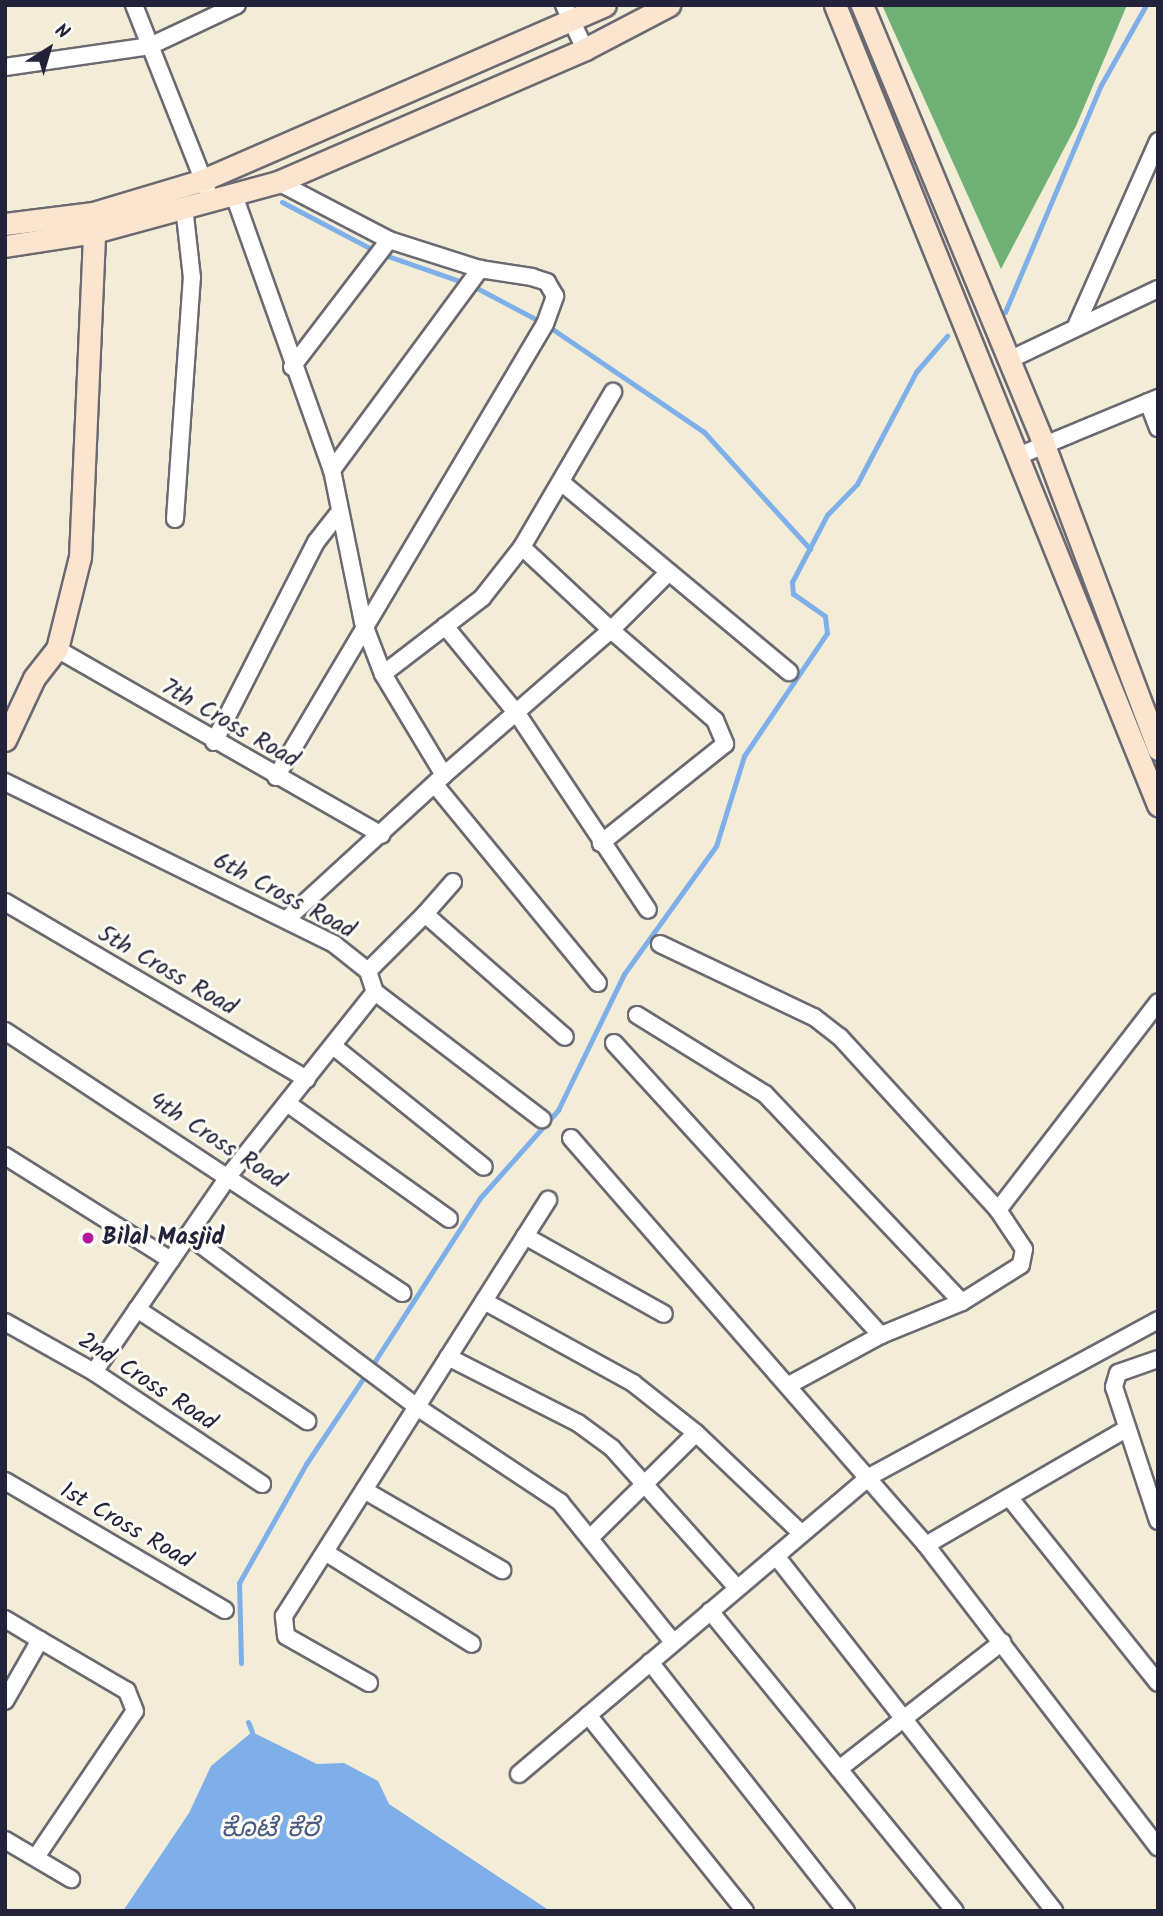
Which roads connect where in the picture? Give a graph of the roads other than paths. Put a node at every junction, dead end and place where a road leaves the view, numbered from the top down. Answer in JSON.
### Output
{"nodes":[{"id":1,"x":134,"y":5,"type":"edge"},
{"id":2,"x":237,"y":5,"type":"edge"},
{"id":3,"x":605,"y":5,"type":"edge"},
{"id":4,"x":669,"y":5,"type":"edge"},
{"id":5,"x":835,"y":5,"type":"edge"},
{"id":6,"x":862,"y":5,"type":"edge"},
{"id":7,"x":568,"y":14,"type":"edge"},
{"id":8,"x":150,"y":46,"type":"junction"},
{"id":9,"x":585,"y":49,"type":"junction"},
{"id":10,"x":5,"y":67,"type":"edge"},
{"id":11,"x":1156,"y":148,"type":"edge"},
{"id":12,"x":203,"y":180,"type":"junction"},
{"id":13,"x":278,"y":182,"type":"junction"},
{"id":14,"x":235,"y":198,"type":"junction"},
{"id":15,"x":212,"y":202,"type":"junction"},
{"id":16,"x":184,"y":207,"type":"junction"},
{"id":17,"x":5,"y":225,"type":"edge"},
{"id":18,"x":94,"y":232,"type":"junction"},
{"id":19,"x":389,"y":240,"type":"junction"},
{"id":20,"x":5,"y":246,"type":"edge"},
{"id":21,"x":480,"y":269,"type":"junction"},
{"id":22,"x":1158,"y":289,"type":"edge"},
{"id":23,"x":993,"y":319,"type":"junction"},
{"id":24,"x":1077,"y":324,"type":"junction"},
{"id":25,"x":968,"y":329,"type":"junction"},
{"id":26,"x":1009,"y":360,"type":"junction"},
{"id":27,"x":292,"y":367,"type":"junction"},
{"id":28,"x":613,"y":392,"type":"dead end"},
{"id":29,"x":1153,"y":400,"type":"edge"},
{"id":30,"x":1158,"y":428,"type":"edge"},
{"id":31,"x":1044,"y":445,"type":"junction"},
{"id":32,"x":1018,"y":456,"type":"junction"},
{"id":33,"x":332,"y":470,"type":"junction"},
{"id":34,"x":561,"y":482,"type":"junction"},
{"id":35,"x":337,"y":515,"type":"junction"},
{"id":36,"x":176,"y":519,"type":"dead end"},
{"id":37,"x":522,"y":547,"type":"junction"},
{"id":38,"x":668,"y":573,"type":"junction"},
{"id":39,"x":363,"y":622,"type":"junction"},
{"id":40,"x":445,"y":626,"type":"junction"},
{"id":41,"x":611,"y":630,"type":"junction"},
{"id":42,"x":57,"y":649,"type":"junction"},
{"id":43,"x":789,"y":672,"type":"dead end"},
{"id":44,"x":383,"y":674,"type":"junction"},
{"id":45,"x":518,"y":715,"type":"junction"},
{"id":46,"x":5,"y":740,"type":"edge"},
{"id":47,"x":214,"y":742,"type":"junction"},
{"id":48,"x":1158,"y":749,"type":"edge"},
{"id":49,"x":276,"y":777,"type":"junction"},
{"id":50,"x":440,"y":781,"type":"junction"},
{"id":51,"x":5,"y":782,"type":"edge"},
{"id":52,"x":1158,"y":805,"type":"edge"},
{"id":53,"x":382,"y":835,"type":"junction"},
{"id":54,"x":601,"y":843,"type":"junction"},
{"id":55,"x":453,"y":882,"type":"dead end"},
{"id":56,"x":5,"y":902,"type":"edge"},
{"id":57,"x":648,"y":910,"type":"dead end"},
{"id":58,"x":425,"y":914,"type":"junction"},
{"id":59,"x":286,"y":920,"type":"junction"},
{"id":60,"x":660,"y":944,"type":"dead end"},
{"id":61,"x":368,"y":971,"type":"junction"},
{"id":62,"x":598,"y":983,"type":"dead end"},
{"id":63,"x":375,"y":992,"type":"junction"},
{"id":64,"x":1158,"y":1002,"type":"edge"},
{"id":65,"x":637,"y":1015,"type":"dead end"},
{"id":66,"x":5,"y":1031,"type":"edge"},
{"id":67,"x":565,"y":1037,"type":"dead end"},
{"id":68,"x":614,"y":1043,"type":"dead end"},
{"id":69,"x":333,"y":1046,"type":"junction"},
{"id":70,"x":307,"y":1079,"type":"junction"},
{"id":71,"x":287,"y":1103,"type":"junction"},
{"id":72,"x":541,"y":1119,"type":"dead end"},
{"id":73,"x":571,"y":1138,"type":"dead end"},
{"id":74,"x":5,"y":1156,"type":"edge"},
{"id":75,"x":484,"y":1167,"type":"dead end"},
{"id":76,"x":230,"y":1174,"type":"junction"},
{"id":77,"x":548,"y":1200,"type":"dead end"},
{"id":78,"x":998,"y":1210,"type":"junction"},
{"id":79,"x":449,"y":1219,"type":"dead end"},
{"id":80,"x":188,"y":1235,"type":"junction"},
{"id":81,"x":525,"y":1236,"type":"junction"},
{"id":82,"x":171,"y":1260,"type":"junction"},
{"id":83,"x":402,"y":1293,"type":"dead end"},
{"id":84,"x":484,"y":1301,"type":"junction"},
{"id":85,"x":962,"y":1302,"type":"junction"},
{"id":86,"x":137,"y":1309,"type":"junction"},
{"id":87,"x":664,"y":1314,"type":"dead end"},
{"id":88,"x":1158,"y":1320,"type":"edge"},
{"id":89,"x":5,"y":1322,"type":"edge"},
{"id":90,"x":881,"y":1335,"type":"junction"},
{"id":91,"x":448,"y":1357,"type":"junction"},
{"id":92,"x":1158,"y":1359,"type":"edge"},
{"id":93,"x":94,"y":1372,"type":"junction"},
{"id":94,"x":789,"y":1385,"type":"junction"},
{"id":95,"x":417,"y":1407,"type":"junction"},
{"id":96,"x":307,"y":1421,"type":"dead end"},
{"id":97,"x":1124,"y":1430,"type":"junction"},
{"id":98,"x":696,"y":1433,"type":"junction"},
{"id":99,"x":869,"y":1477,"type":"junction"},
{"id":100,"x":5,"y":1481,"type":"edge"},
{"id":101,"x":262,"y":1484,"type":"dead end"},
{"id":102,"x":643,"y":1486,"type":"junction"},
{"id":103,"x":365,"y":1490,"type":"junction"},
{"id":104,"x":1009,"y":1497,"type":"junction"},
{"id":105,"x":1158,"y":1521,"type":"edge"},
{"id":106,"x":802,"y":1533,"type":"junction"},
{"id":107,"x":593,"y":1535,"type":"junction"},
{"id":108,"x":926,"y":1545,"type":"junction"},
{"id":109,"x":325,"y":1552,"type":"junction"},
{"id":110,"x":776,"y":1556,"type":"junction"},
{"id":111,"x":502,"y":1570,"type":"dead end"},
{"id":112,"x":737,"y":1588,"type":"junction"},
{"id":113,"x":225,"y":1610,"type":"dead end"},
{"id":114,"x":710,"y":1611,"type":"junction"},
{"id":115,"x":5,"y":1619,"type":"edge"},
{"id":116,"x":40,"y":1640,"type":"junction"},
{"id":117,"x":673,"y":1642,"type":"junction"},
{"id":118,"x":1002,"y":1642,"type":"junction"},
{"id":119,"x":472,"y":1644,"type":"dead end"},
{"id":120,"x":650,"y":1662,"type":"junction"},
{"id":121,"x":369,"y":1683,"type":"dead end"},
{"id":122,"x":1158,"y":1683,"type":"edge"},
{"id":123,"x":5,"y":1701,"type":"edge"},
{"id":124,"x":588,"y":1715,"type":"junction"},
{"id":125,"x":904,"y":1719,"type":"junction"},
{"id":126,"x":839,"y":1769,"type":"junction"},
{"id":127,"x":519,"y":1774,"type":"dead end"},
{"id":128,"x":5,"y":1840,"type":"edge"},
{"id":129,"x":1158,"y":1847,"type":"edge"},
{"id":130,"x":36,"y":1857,"type":"junction"},
{"id":131,"x":71,"y":1879,"type":"dead end"},
{"id":132,"x":745,"y":1911,"type":"edge"},
{"id":133,"x":846,"y":1911,"type":"edge"},
{"id":134,"x":955,"y":1911,"type":"edge"},
{"id":135,"x":1054,"y":1911,"type":"edge"}],
"edges":[{"from":1,"to":8,"type":"street"},
{"from":2,"to":8,"type":"street"},
{"from":3,"to":7,"type":"street"},
{"from":4,"to":9,"type":"street"},
{"from":5,"to":25,"type":"street"},
{"from":6,"to":23,"type":"street"},
{"from":7,"to":9,"type":"street"},
{"from":7,"to":12,"type":"street"},
{"from":8,"to":10,"type":"street"},
{"from":8,"to":12,"type":"street"},
{"from":9,"to":13,"type":"street"},
{"from":11,"to":24,"type":"street"},
{"from":12,"to":15,"type":"street"},
{"from":12,"to":17,"type":"street"},
{"from":13,"to":14,"type":"street"},
{"from":13,"to":19,"type":"street"},
{"from":14,"to":15,"type":"street"},
{"from":14,"to":27,"type":"street"},
{"from":15,"to":16,"type":"street"},
{"from":16,"to":18,"type":"street"},
{"from":16,"to":36,"type":"street"},
{"from":18,"to":20,"type":"street"},
{"from":18,"to":42,"type":"street"},
{"from":19,"to":21,"type":"street"},
{"from":19,"to":27,"type":"street"},
{"from":21,"to":33,"type":"street"},
{"from":21,"to":39,"type":"street"},
{"from":22,"to":24,"type":"street"},
{"from":23,"to":25,"type":"street"},
{"from":23,"to":26,"type":"street"},
{"from":24,"to":26,"type":"street"},
{"from":25,"to":32,"type":"street"},
{"from":26,"to":31,"type":"street"},
{"from":27,"to":33,"type":"street"},
{"from":28,"to":34,"type":"street"},
{"from":29,"to":30,"type":"street"},
{"from":29,"to":31,"type":"street"},
{"from":31,"to":32,"type":"street"},
{"from":31,"to":48,"type":"street"},
{"from":32,"to":52,"type":"street"},
{"from":33,"to":35,"type":"street"},
{"from":34,"to":37,"type":"street"},
{"from":34,"to":38,"type":"street"},
{"from":35,"to":39,"type":"street"},
{"from":35,"to":47,"type":"street"},
{"from":37,"to":40,"type":"street"},
{"from":37,"to":41,"type":"street"},
{"from":38,"to":41,"type":"street"},
{"from":38,"to":43,"type":"street"},
{"from":39,"to":44,"type":"street"},
{"from":39,"to":49,"type":"street"},
{"from":40,"to":44,"type":"street"},
{"from":40,"to":45,"type":"street"},
{"from":41,"to":45,"type":"street"},
{"from":41,"to":54,"type":"street"},
{"from":42,"to":46,"type":"street"},
{"from":42,"to":47,"type":"street","name":"7th Cross Road"},
{"from":44,"to":50,"type":"street"},
{"from":45,"to":50,"type":"street"},
{"from":45,"to":54,"type":"street"},
{"from":47,"to":49,"type":"street","name":"7th Cross Road"},
{"from":49,"to":53,"type":"street","name":"7th Cross Road"},
{"from":50,"to":53,"type":"street"},
{"from":50,"to":62,"type":"street"},
{"from":51,"to":59,"type":"street","name":"6th Cross Road"},
{"from":53,"to":59,"type":"street"},
{"from":54,"to":57,"type":"street"},
{"from":55,"to":58,"type":"street"},
{"from":56,"to":70,"type":"street","name":"5th Cross Road"},
{"from":58,"to":61,"type":"street"},
{"from":58,"to":67,"type":"street"},
{"from":59,"to":61,"type":"street","name":"6th Cross Road"},
{"from":60,"to":78,"type":"street"},
{"from":61,"to":63,"type":"street","name":"6th Cross Road"},
{"from":63,"to":69,"type":"street"},
{"from":63,"to":72,"type":"street"},
{"from":64,"to":78,"type":"street"},
{"from":65,"to":85,"type":"street"},
{"from":66,"to":76,"type":"street","name":"4th Cross Road"},
{"from":68,"to":90,"type":"street"},
{"from":69,"to":70,"type":"street"},
{"from":69,"to":75,"type":"street"},
{"from":70,"to":71,"type":"street"},
{"from":71,"to":76,"type":"street"},
{"from":71,"to":79,"type":"street"},
{"from":73,"to":94,"type":"street"},
{"from":74,"to":82,"type":"street"},
{"from":76,"to":80,"type":"street"},
{"from":76,"to":83,"type":"street","name":"4th Cross Road"},
{"from":77,"to":81,"type":"street"},
{"from":78,"to":85,"type":"street"},
{"from":80,"to":82,"type":"street"},
{"from":80,"to":95,"type":"street"},
{"from":81,"to":84,"type":"street"},
{"from":81,"to":87,"type":"street"},
{"from":82,"to":86,"type":"street"},
{"from":84,"to":91,"type":"street"},
{"from":84,"to":98,"type":"street"},
{"from":85,"to":90,"type":"street"},
{"from":86,"to":93,"type":"street"},
{"from":86,"to":96,"type":"street"},
{"from":88,"to":99,"type":"street"},
{"from":89,"to":93,"type":"street","name":"2nd Cross Road"},
{"from":90,"to":94,"type":"street"},
{"from":91,"to":95,"type":"street"},
{"from":91,"to":102,"type":"street"},
{"from":92,"to":97,"type":"street"},
{"from":93,"to":101,"type":"street","name":"2nd Cross Road"},
{"from":94,"to":99,"type":"street"},
{"from":95,"to":103,"type":"street"},
{"from":95,"to":107,"type":"street"},
{"from":97,"to":104,"type":"street"},
{"from":97,"to":105,"type":"street"},
{"from":98,"to":102,"type":"street"},
{"from":98,"to":106,"type":"street"},
{"from":99,"to":106,"type":"street"},
{"from":99,"to":108,"type":"street"},
{"from":100,"to":113,"type":"street","name":"1st Cross Road"},
{"from":102,"to":107,"type":"street"},
{"from":102,"to":112,"type":"street"},
{"from":103,"to":109,"type":"street"},
{"from":103,"to":111,"type":"street"},
{"from":104,"to":108,"type":"street"},
{"from":104,"to":122,"type":"street"},
{"from":106,"to":110,"type":"street"},
{"from":107,"to":117,"type":"street"},
{"from":108,"to":118,"type":"street"},
{"from":109,"to":119,"type":"street"},
{"from":109,"to":121,"type":"street"},
{"from":110,"to":112,"type":"street"},
{"from":110,"to":125,"type":"street"},
{"from":112,"to":114,"type":"street"},
{"from":114,"to":117,"type":"street"},
{"from":114,"to":126,"type":"street"},
{"from":115,"to":116,"type":"street"},
{"from":116,"to":123,"type":"street"},
{"from":116,"to":130,"type":"street"},
{"from":117,"to":120,"type":"street"},
{"from":118,"to":125,"type":"street"},
{"from":118,"to":129,"type":"street"},
{"from":120,"to":124,"type":"street"},
{"from":120,"to":133,"type":"street"},
{"from":124,"to":127,"type":"street"},
{"from":124,"to":132,"type":"street"},
{"from":125,"to":126,"type":"street"},
{"from":125,"to":135,"type":"street"},
{"from":126,"to":134,"type":"street"},
{"from":128,"to":130,"type":"street"},
{"from":130,"to":131,"type":"street"}]}
